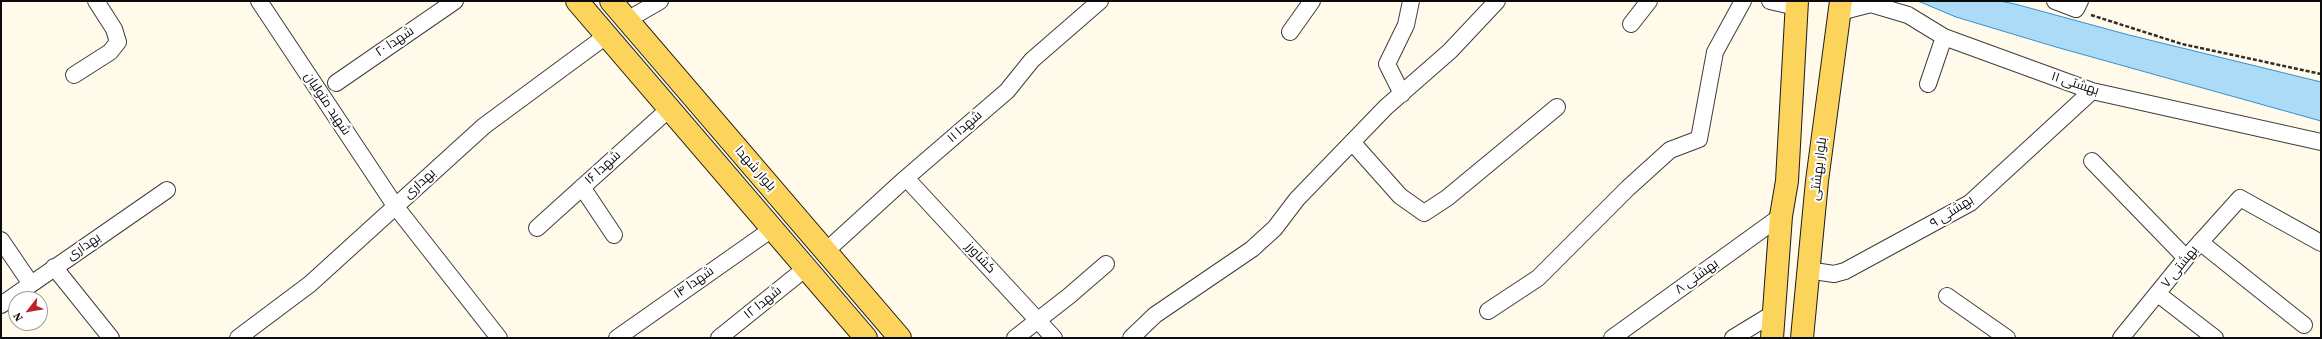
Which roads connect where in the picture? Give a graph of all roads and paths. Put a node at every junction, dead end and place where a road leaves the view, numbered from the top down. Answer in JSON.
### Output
{"nodes":[{"id":1,"x":96,"y":1,"type":"edge"},
{"id":2,"x":260,"y":1,"type":"edge"},
{"id":3,"x":455,"y":1,"type":"edge"},
{"id":4,"x":577,"y":1,"type":"edge"},
{"id":5,"x":611,"y":1,"type":"edge"},
{"id":6,"x":660,"y":1,"type":"edge"},
{"id":7,"x":1312,"y":1,"type":"edge"},
{"id":8,"x":1411,"y":1,"type":"edge"},
{"id":9,"x":1497,"y":1,"type":"edge"},
{"id":10,"x":1649,"y":1,"type":"edge"},
{"id":11,"x":1743,"y":1,"type":"edge"},
{"id":12,"x":1770,"y":1,"type":"edge"},
{"id":13,"x":2055,"y":1,"type":"edge"},
{"id":14,"x":1090,"y":4,"type":"edge"},
{"id":15,"x":1796,"y":4,"type":"edge"},
{"id":16,"x":2078,"y":5,"type":"edge"},
{"id":17,"x":1840,"y":7,"type":"edge"},
{"id":18,"x":627,"y":20,"type":"junction"},
{"id":19,"x":1631,"y":24,"type":"dead end"},
{"id":20,"x":1290,"y":32,"type":"dead end"},
{"id":21,"x":606,"y":36,"type":"junction"},
{"id":22,"x":1944,"y":37,"type":"junction"},
{"id":23,"x":2321,"y":74,"type":"edge"},
{"id":24,"x":74,"y":75,"type":"dead end"},
{"id":25,"x":336,"y":83,"type":"dead end"},
{"id":26,"x":1928,"y":84,"type":"dead end"},
{"id":27,"x":2092,"y":91,"type":"junction"},
{"id":28,"x":1402,"y":94,"type":"junction"},
{"id":29,"x":1558,"y":107,"type":"dead end"},
{"id":30,"x":669,"y":109,"type":"junction"},
{"id":31,"x":1352,"y":142,"type":"junction"},
{"id":32,"x":2321,"y":142,"type":"edge"},
{"id":33,"x":1788,"y":143,"type":"junction"},
{"id":34,"x":1821,"y":148,"type":"junction"},
{"id":35,"x":2092,"y":161,"type":"dead end"},
{"id":36,"x":906,"y":178,"type":"junction"},
{"id":37,"x":1787,"y":181,"type":"junction"},
{"id":38,"x":1817,"y":181,"type":"junction"},
{"id":39,"x":582,"y":187,"type":"junction"},
{"id":40,"x":167,"y":190,"type":"dead end"},
{"id":41,"x":396,"y":207,"type":"junction"},
{"id":42,"x":1781,"y":216,"type":"junction"},
{"id":43,"x":537,"y":228,"type":"dead end"},
{"id":44,"x":772,"y":229,"type":"junction"},
{"id":45,"x":614,"y":234,"type":"dead end"},
{"id":46,"x":1,"y":240,"type":"edge"},
{"id":47,"x":2200,"y":242,"type":"junction"},
{"id":48,"x":2321,"y":243,"type":"edge"},
{"id":49,"x":826,"y":251,"type":"junction"},
{"id":50,"x":2186,"y":258,"type":"junction"},
{"id":51,"x":1106,"y":264,"type":"dead end"},
{"id":52,"x":54,"y":267,"type":"junction"},
{"id":53,"x":806,"y":268,"type":"junction"},
{"id":54,"x":1808,"y":270,"type":"junction"},
{"id":55,"x":31,"y":284,"type":"junction"},
{"id":56,"x":2158,"y":294,"type":"junction"},
{"id":57,"x":1947,"y":296,"type":"dead end"},
{"id":58,"x":1,"y":305,"type":"edge"},
{"id":59,"x":1488,"y":311,"type":"dead end"},
{"id":60,"x":1774,"y":313,"type":"junction"},
{"id":61,"x":1037,"y":320,"type":"junction"},
{"id":62,"x":2304,"y":326,"type":"dead end"},
{"id":63,"x":111,"y":338,"type":"edge"},
{"id":64,"x":238,"y":338,"type":"edge"},
{"id":65,"x":499,"y":338,"type":"edge"},
{"id":66,"x":617,"y":338,"type":"edge"},
{"id":67,"x":719,"y":338,"type":"edge"},
{"id":68,"x":866,"y":338,"type":"edge"},
{"id":69,"x":900,"y":338,"type":"edge"},
{"id":70,"x":1015,"y":338,"type":"edge"},
{"id":71,"x":1054,"y":338,"type":"edge"},
{"id":72,"x":1131,"y":338,"type":"edge"},
{"id":73,"x":1612,"y":338,"type":"edge"},
{"id":74,"x":1733,"y":338,"type":"edge"},
{"id":75,"x":1772,"y":338,"type":"edge"},
{"id":76,"x":1802,"y":338,"type":"edge"},
{"id":77,"x":2007,"y":338,"type":"edge"},
{"id":78,"x":2121,"y":338,"type":"edge"},
{"id":79,"x":2215,"y":338,"type":"edge"}],
"edges":[{"from":1,"to":24,"type":"street"},
{"from":2,"to":41,"type":"street","name":"شهید متولیان"},
{"from":3,"to":25,"type":"street","name":"شهدا ۲۰"},
{"from":4,"to":21,"type":"main road","name":"بلوار شهدا"},
{"from":5,"to":18,"type":"main road","name":"بلوار شهدا"},
{"from":6,"to":18,"type":"street"},
{"from":7,"to":20,"type":"street"},
{"from":8,"to":28,"type":"street"},
{"from":9,"to":28,"type":"street"},
{"from":10,"to":19,"type":"street"},
{"from":11,"to":59,"type":"street"},
{"from":12,"to":15,"type":"street"},
{"from":13,"to":16,"type":"street"},
{"from":14,"to":36,"type":"street","name":"شهدا ۱۱"},
{"from":15,"to":33,"type":"main road"},
{"from":16,"to":23,"type":"path"},
{"from":17,"to":22,"type":"street","name":"بهشتی ۱۱"},
{"from":17,"to":34,"type":"main road","name":"بلوار بهشتی"},
{"from":18,"to":49,"type":"main road","name":"بلوار شهدا"},
{"from":21,"to":30,"type":"main road","name":"بلوار شهدا"},
{"from":21,"to":41,"type":"street","name":"بهداری"},
{"from":22,"to":26,"type":"street"},
{"from":22,"to":27,"type":"street","name":"بهشتی ۱۱"},
{"from":27,"to":32,"type":"street","name":"بهشتی ۱۱"},
{"from":27,"to":54,"type":"street","name":"بهشتی ۹"},
{"from":28,"to":31,"type":"street"},
{"from":29,"to":31,"type":"street"},
{"from":30,"to":39,"type":"street","name":"شهدا ۱۶"},
{"from":30,"to":44,"type":"main road","name":"بلوار شهدا"},
{"from":31,"to":72,"type":"street"},
{"from":33,"to":34,"type":"main road"},
{"from":33,"to":37,"type":"main road"},
{"from":34,"to":38,"type":"main road","name":"بلوار بهشتی"},
{"from":35,"to":50,"type":"street"},
{"from":36,"to":49,"type":"street","name":"شهدا ۱۱"},
{"from":36,"to":61,"type":"street","name":"کشاورز"},
{"from":37,"to":38,"type":"main road"},
{"from":37,"to":42,"type":"main road"},
{"from":38,"to":54,"type":"main road","name":"بلوار بهشتی"},
{"from":39,"to":43,"type":"street","name":"شهدا ۱۶"},
{"from":39,"to":45,"type":"street"},
{"from":40,"to":52,"type":"street","name":"بهداری"},
{"from":41,"to":64,"type":"street","name":"بهداری"},
{"from":41,"to":65,"type":"street","name":"شهید متولیان"},
{"from":42,"to":60,"type":"main road"},
{"from":42,"to":73,"type":"street","name":"بهشتی ۸"},
{"from":44,"to":53,"type":"main road","name":"بلوار شهدا"},
{"from":44,"to":66,"type":"street","name":"شهدا ۱۴"},
{"from":46,"to":55,"type":"street"},
{"from":47,"to":48,"type":"street","name":"بهشتی ۷"},
{"from":47,"to":50,"type":"street","name":"بهشتی ۷"},
{"from":47,"to":62,"type":"street"},
{"from":49,"to":69,"type":"main road","name":"بلوار شهدا"},
{"from":50,"to":56,"type":"street","name":"بهشتی ۷"},
{"from":51,"to":61,"type":"street"},
{"from":52,"to":55,"type":"street","name":"بهداری"},
{"from":52,"to":63,"type":"street"},
{"from":53,"to":67,"type":"street","name":"شهدا ۱۲"},
{"from":53,"to":68,"type":"main road","name":"بلوار شهدا"},
{"from":54,"to":76,"type":"main road","name":"بلوار بهشتی"},
{"from":55,"to":58,"type":"street","name":"بهداری"},
{"from":56,"to":78,"type":"street","name":"بهشتی ۷"},
{"from":56,"to":79,"type":"street"},
{"from":57,"to":77,"type":"street"},
{"from":60,"to":74,"type":"street"},
{"from":60,"to":75,"type":"main road"},
{"from":61,"to":70,"type":"street"},
{"from":61,"to":71,"type":"street","name":"کشاورز"}]}
